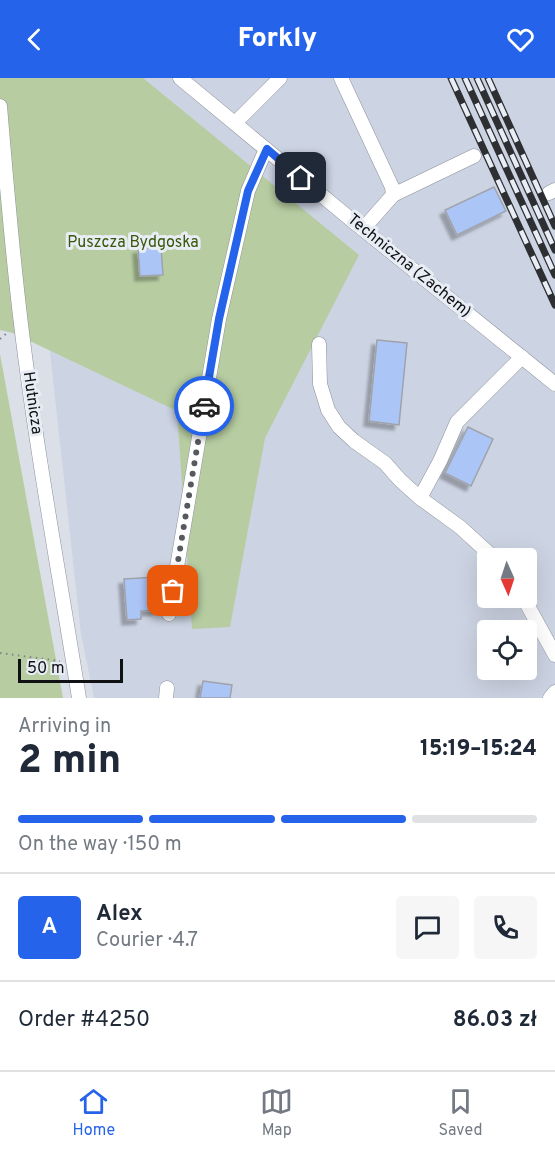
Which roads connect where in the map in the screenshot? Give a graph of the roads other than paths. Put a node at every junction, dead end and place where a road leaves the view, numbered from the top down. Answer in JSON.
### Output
{"nodes":[{"id":1,"x":180,"y":78,"type":"edge"},
{"id":2,"x":280,"y":78,"type":"edge"},
{"id":3,"x":341,"y":78,"type":"edge"},
{"id":4,"x":0,"y":106,"type":"edge"},
{"id":5,"x":235,"y":123,"type":"junction"},
{"id":6,"x":267,"y":149,"type":"junction"},
{"id":7,"x":474,"y":156,"type":"dead end"},
{"id":8,"x":393,"y":195,"type":"junction"},
{"id":9,"x":363,"y":229,"type":"junction"},
{"id":10,"x":319,"y":344,"type":"dead end"},
{"id":11,"x":522,"y":357,"type":"junction"},
{"id":12,"x":555,"y":384,"type":"edge"},
{"id":13,"x":420,"y":498,"type":"junction"},
{"id":14,"x":483,"y":548,"type":"edge"},
{"id":15,"x":529,"y":608,"type":"edge"},
{"id":16,"x":169,"y":614,"type":"dead end"},
{"id":17,"x":555,"y":655,"type":"edge"},
{"id":18,"x":555,"y":692,"type":"edge"},
{"id":19,"x":79,"y":698,"type":"edge"},
{"id":20,"x":550,"y":698,"type":"edge"}],
"edges":[{"from":1,"to":5,"type":"street","name":"Techniczna (Zachem)"},
{"from":2,"to":5,"type":"street"},
{"from":3,"to":8,"type":"street"},
{"from":4,"to":19,"type":"street","name":"Hutnicza"},
{"from":5,"to":6,"type":"street","name":"Techniczna (Zachem)"},
{"from":6,"to":9,"type":"street","name":"Techniczna (Zachem)"},
{"from":6,"to":16,"type":"street"},
{"from":7,"to":8,"type":"street"},
{"from":8,"to":9,"type":"street"},
{"from":9,"to":11,"type":"street","name":"Techniczna (Zachem)"},
{"from":10,"to":13,"type":"street"},
{"from":11,"to":12,"type":"street","name":"Techniczna (Zachem)"},
{"from":11,"to":13,"type":"street"},
{"from":13,"to":14,"type":"street"},
{"from":15,"to":17,"type":"street"},
{"from":18,"to":20,"type":"street"}]}
